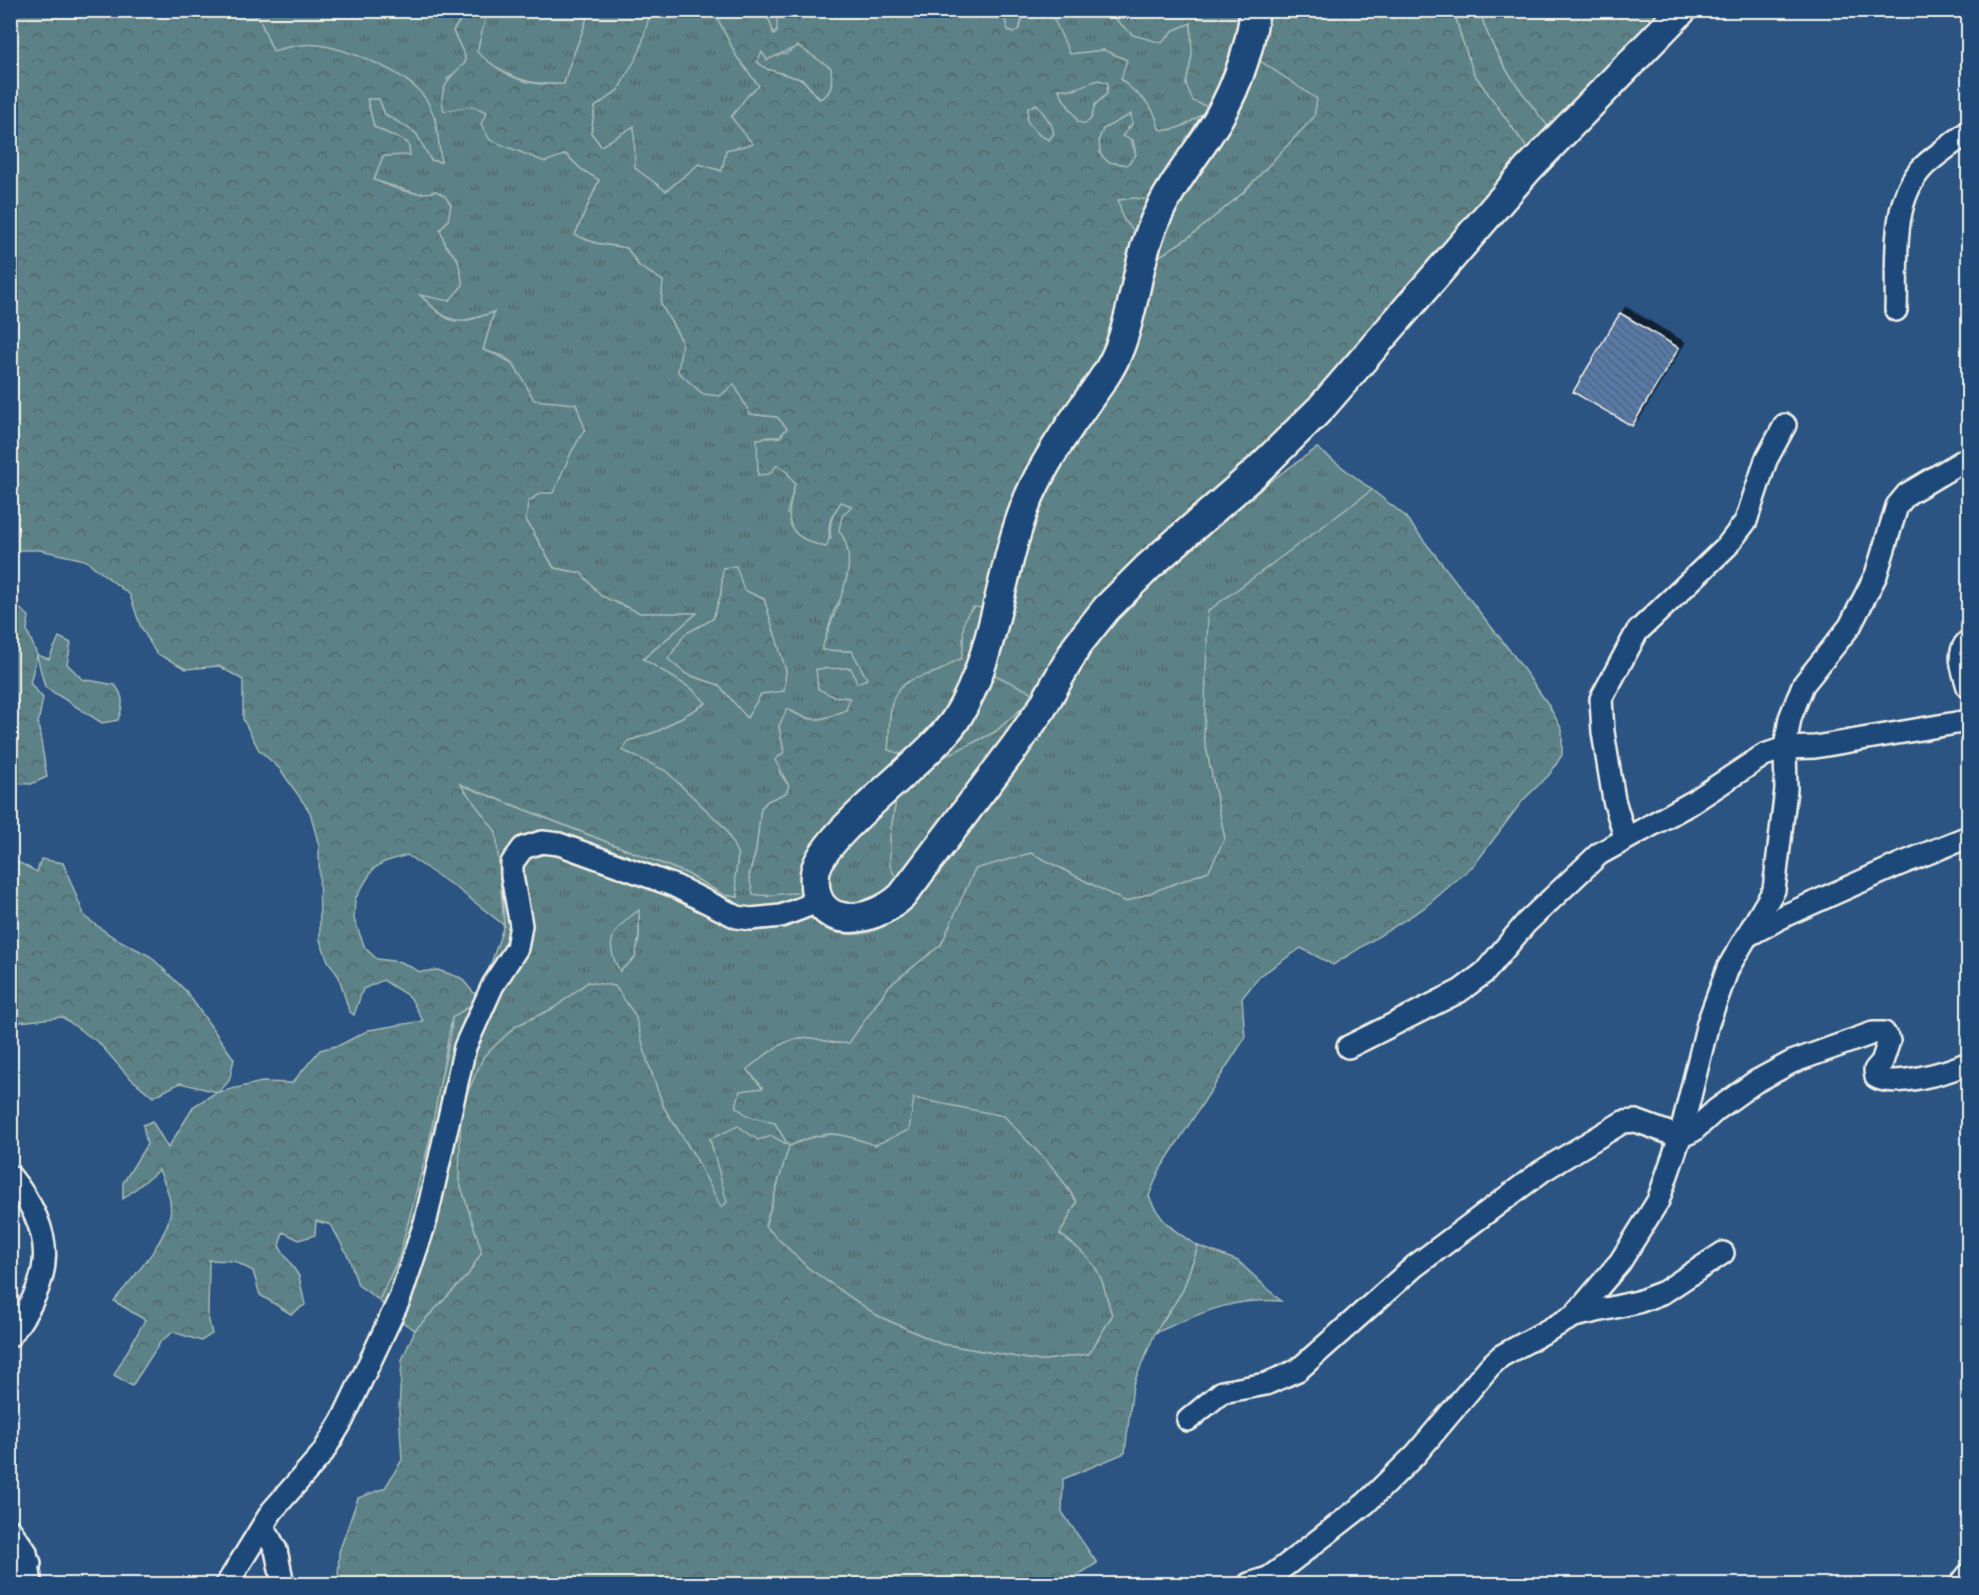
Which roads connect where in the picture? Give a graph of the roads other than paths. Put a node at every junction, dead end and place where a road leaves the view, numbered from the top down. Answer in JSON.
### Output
{"nodes":[{"id":1,"x":1255,"y":10,"type":"edge"},
{"id":2,"x":1682,"y":10,"type":"edge"},
{"id":3,"x":1968,"y":132,"type":"edge"},
{"id":4,"x":1896,"y":310,"type":"dead end"},
{"id":5,"x":1785,"y":425,"type":"dead end"},
{"id":6,"x":1968,"y":458,"type":"edge"},
{"id":7,"x":1968,"y":641,"type":"edge"},
{"id":8,"x":1968,"y":687,"type":"edge"},
{"id":9,"x":1968,"y":721,"type":"edge"},
{"id":10,"x":1785,"y":748,"type":"junction"},
{"id":11,"x":1625,"y":837,"type":"junction"},
{"id":12,"x":1968,"y":837,"type":"edge"},
{"id":13,"x":820,"y":901,"type":"junction"},
{"id":14,"x":1747,"y":936,"type":"junction"},
{"id":15,"x":1348,"y":1047,"type":"dead end"},
{"id":16,"x":1968,"y":1064,"type":"edge"},
{"id":17,"x":1680,"y":1137,"type":"junction"},
{"id":18,"x":10,"y":1176,"type":"edge"},
{"id":19,"x":1723,"y":1252,"type":"dead end"},
{"id":20,"x":1574,"y":1316,"type":"junction"},
{"id":21,"x":10,"y":1336,"type":"edge"},
{"id":22,"x":1188,"y":1420,"type":"dead end"},
{"id":23,"x":263,"y":1526,"type":"junction"},
{"id":24,"x":10,"y":1530,"type":"edge"},
{"id":25,"x":30,"y":1563,"type":"junction"},
{"id":26,"x":1968,"y":1575,"type":"edge"},
{"id":27,"x":10,"y":1576,"type":"edge"},
{"id":28,"x":31,"y":1584,"type":"edge"},
{"id":29,"x":227,"y":1584,"type":"edge"},
{"id":30,"x":283,"y":1584,"type":"edge"},
{"id":31,"x":1249,"y":1584,"type":"edge"},
{"id":32,"x":1962,"y":1584,"type":"edge"}],
"edges":[{"from":1,"to":13,"type":"main road"},
{"from":2,"to":13,"type":"main road"},
{"from":3,"to":4,"type":"street"},
{"from":5,"to":11,"type":"street"},
{"from":6,"to":10,"type":"street"},
{"from":7,"to":8,"type":"street"},
{"from":9,"to":10,"type":"street"},
{"from":10,"to":11,"type":"street"},
{"from":10,"to":14,"type":"street"},
{"from":11,"to":15,"type":"street"},
{"from":12,"to":14,"type":"street"},
{"from":13,"to":23,"type":"street"},
{"from":14,"to":17,"type":"street"},
{"from":16,"to":17,"type":"street"},
{"from":17,"to":20,"type":"street"},
{"from":17,"to":22,"type":"street"},
{"from":18,"to":21,"type":"street"},
{"from":19,"to":20,"type":"street"},
{"from":20,"to":31,"type":"street"},
{"from":23,"to":29,"type":"street"},
{"from":23,"to":30,"type":"street"},
{"from":24,"to":25,"type":"street"},
{"from":25,"to":27,"type":"street"},
{"from":25,"to":28,"type":"street"},
{"from":26,"to":32,"type":"street"}]}
